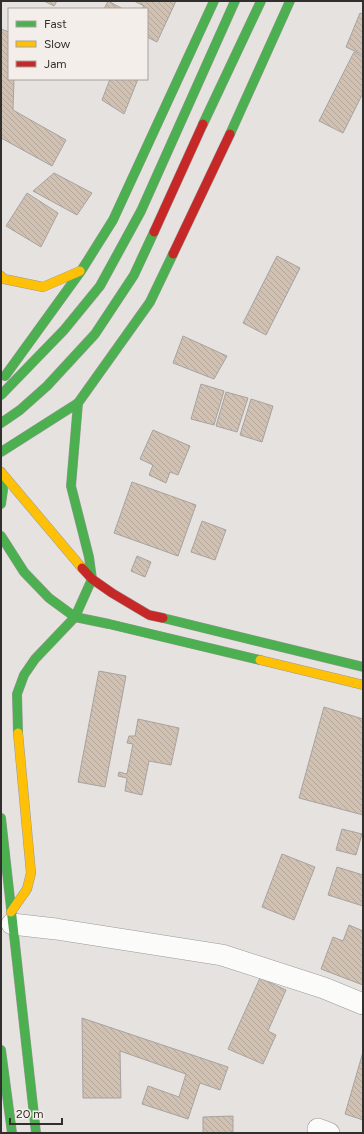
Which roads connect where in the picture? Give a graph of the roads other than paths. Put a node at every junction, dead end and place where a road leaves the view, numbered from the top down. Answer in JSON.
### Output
{"nodes":[{"id":1,"x":214,"y":1,"type":"edge"},
{"id":2,"x":235,"y":1,"type":"edge"},
{"id":3,"x":261,"y":1,"type":"edge"},
{"id":4,"x":290,"y":1,"type":"edge"},
{"id":5,"x":81,"y":271,"type":"junction"},
{"id":6,"x":1,"y":276,"type":"edge"},
{"id":7,"x":1,"y":380,"type":"edge"},
{"id":8,"x":1,"y":395,"type":"edge"},
{"id":9,"x":78,"y":403,"type":"junction"},
{"id":10,"x":1,"y":423,"type":"edge"},
{"id":11,"x":1,"y":452,"type":"edge"},
{"id":12,"x":1,"y":472,"type":"edge"},
{"id":13,"x":1,"y":504,"type":"edge"},
{"id":14,"x":1,"y":536,"type":"edge"},
{"id":15,"x":92,"y":579,"type":"junction"},
{"id":16,"x":75,"y":617,"type":"junction"},
{"id":17,"x":363,"y":666,"type":"edge"},
{"id":18,"x":363,"y":685,"type":"edge"},
{"id":19,"x":1,"y":818,"type":"edge"},
{"id":20,"x":12,"y":918,"type":"junction"},
{"id":21,"x":363,"y":1004,"type":"edge"},
{"id":22,"x":1,"y":1050,"type":"edge"},
{"id":23,"x":12,"y":1133,"type":"edge"},
{"id":24,"x":36,"y":1133,"type":"edge"}],
"edges":[{"from":1,"to":5,"type":"main road"},
{"from":2,"to":8,"type":"main road"},
{"from":3,"to":10,"type":"main road"},
{"from":4,"to":9,"type":"main road"},
{"from":5,"to":6,"type":"main road"},
{"from":5,"to":7,"type":"main road"},
{"from":9,"to":11,"type":"main road"},
{"from":9,"to":15,"type":"main road"},
{"from":12,"to":13,"type":"main road"},
{"from":12,"to":15,"type":"main road"},
{"from":14,"to":16,"type":"main road"},
{"from":15,"to":16,"type":"main road"},
{"from":15,"to":17,"type":"main road"},
{"from":16,"to":18,"type":"main road"},
{"from":16,"to":20,"type":"main road"},
{"from":19,"to":20,"type":"main road"},
{"from":20,"to":21,"type":"street"},
{"from":20,"to":24,"type":"main road"},
{"from":22,"to":23,"type":"main road"}]}
